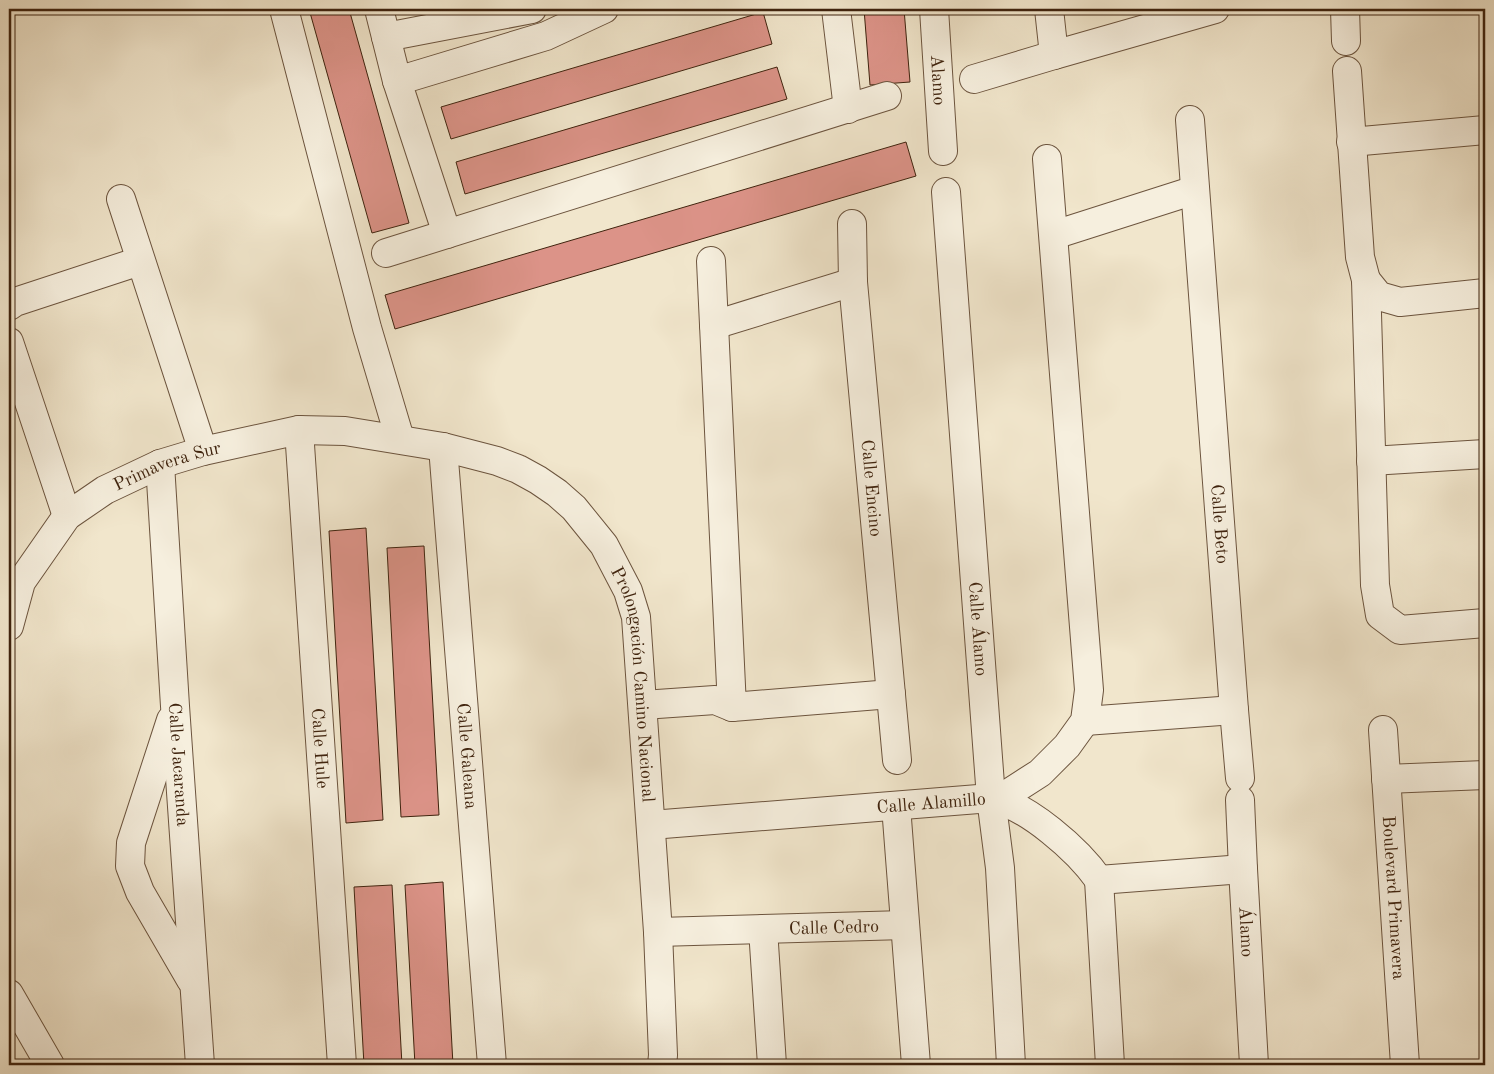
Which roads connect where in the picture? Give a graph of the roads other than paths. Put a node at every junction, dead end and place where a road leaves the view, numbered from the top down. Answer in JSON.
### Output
{"nodes":[{"id":1,"x":284,"y":9,"type":"edge"},
{"id":2,"x":378,"y":9,"type":"edge"},
{"id":3,"x":532,"y":9,"type":"edge"},
{"id":4,"x":604,"y":9,"type":"edge"},
{"id":5,"x":836,"y":9,"type":"edge"},
{"id":6,"x":934,"y":9,"type":"edge"},
{"id":7,"x":1049,"y":9,"type":"edge"},
{"id":8,"x":1215,"y":9,"type":"edge"},
{"id":9,"x":1345,"y":9,"type":"edge"},
{"id":10,"x":386,"y":37,"type":"junction"},
{"id":11,"x":1346,"y":41,"type":"dead end"},
{"id":12,"x":1054,"y":55,"type":"junction"},
{"id":13,"x":1347,"y":71,"type":"dead end"},
{"id":14,"x":974,"y":79,"type":"dead end"},
{"id":15,"x":397,"y":81,"type":"junction"},
{"id":16,"x":887,"y":96,"type":"dead end"},
{"id":17,"x":848,"y":108,"type":"junction"},
{"id":18,"x":1190,"y":120,"type":"dead end"},
{"id":19,"x":1485,"y":130,"type":"edge"},
{"id":20,"x":1351,"y":142,"type":"junction"},
{"id":21,"x":943,"y":151,"type":"dead end"},
{"id":22,"x":1047,"y":159,"type":"dead end"},
{"id":23,"x":1196,"y":190,"type":"junction"},
{"id":24,"x":946,"y":192,"type":"dead end"},
{"id":25,"x":121,"y":199,"type":"dead end"},
{"id":26,"x":852,"y":224,"type":"dead end"},
{"id":27,"x":447,"y":234,"type":"junction"},
{"id":28,"x":1054,"y":235,"type":"junction"},
{"id":29,"x":386,"y":253,"type":"dead end"},
{"id":30,"x":140,"y":261,"type":"junction"},
{"id":31,"x":711,"y":261,"type":"dead end"},
{"id":32,"x":1366,"y":280,"type":"junction"},
{"id":33,"x":853,"y":282,"type":"junction"},
{"id":34,"x":1485,"y":293,"type":"edge"},
{"id":35,"x":9,"y":306,"type":"edge"},
{"id":36,"x":714,"y":325,"type":"junction"},
{"id":37,"x":9,"y":342,"type":"edge"},
{"id":38,"x":299,"y":430,"type":"junction"},
{"id":39,"x":400,"y":439,"type":"junction"},
{"id":40,"x":443,"y":447,"type":"junction"},
{"id":41,"x":203,"y":451,"type":"junction"},
{"id":42,"x":1485,"y":454,"type":"edge"},
{"id":43,"x":1371,"y":461,"type":"junction"},
{"id":44,"x":160,"y":464,"type":"junction"},
{"id":45,"x":67,"y":516,"type":"junction"},
{"id":46,"x":1485,"y":623,"type":"edge"},
{"id":47,"x":9,"y":626,"type":"edge"},
{"id":48,"x":891,"y":694,"type":"junction"},
{"id":49,"x":175,"y":706,"type":"junction"},
{"id":50,"x":732,"y":707,"type":"junction"},
{"id":51,"x":1234,"y":710,"type":"junction"},
{"id":52,"x":643,"y":714,"type":"junction"},
{"id":53,"x":1085,"y":721,"type":"junction"},
{"id":54,"x":1383,"y":730,"type":"dead end"},
{"id":55,"x":897,"y":760,"type":"dead end"},
{"id":56,"x":1485,"y":775,"type":"edge"},
{"id":57,"x":1386,"y":779,"type":"junction"},
{"id":58,"x":1240,"y":789,"type":"joint"},
{"id":59,"x":994,"y":799,"type":"junction"},
{"id":60,"x":896,"y":806,"type":"junction"},
{"id":61,"x":651,"y":825,"type":"junction"},
{"id":62,"x":1243,"y":868,"type":"junction"},
{"id":63,"x":1099,"y":880,"type":"junction"},
{"id":64,"x":905,"y":925,"type":"junction"},
{"id":65,"x":763,"y":929,"type":"junction"},
{"id":66,"x":658,"y":932,"type":"junction"},
{"id":67,"x":194,"y":985,"type":"junction"},
{"id":68,"x":9,"y":994,"type":"edge"},
{"id":69,"x":50,"y":1065,"type":"edge"},
{"id":70,"x":200,"y":1065,"type":"edge"},
{"id":71,"x":342,"y":1065,"type":"edge"},
{"id":72,"x":492,"y":1065,"type":"edge"},
{"id":73,"x":662,"y":1065,"type":"edge"},
{"id":74,"x":772,"y":1065,"type":"edge"},
{"id":75,"x":916,"y":1065,"type":"edge"},
{"id":76,"x":1011,"y":1065,"type":"edge"},
{"id":77,"x":1110,"y":1065,"type":"edge"},
{"id":78,"x":1254,"y":1065,"type":"edge"},
{"id":79,"x":1405,"y":1065,"type":"edge"}],
"edges":[{"from":1,"to":39,"type":"street"},
{"from":2,"to":10,"type":"street"},
{"from":3,"to":10,"type":"street"},
{"from":4,"to":15,"type":"street"},
{"from":5,"to":17,"type":"street"},
{"from":6,"to":21,"type":"street","name":"Alamo"},
{"from":7,"to":12,"type":"street"},
{"from":8,"to":12,"type":"street"},
{"from":9,"to":11,"type":"street"},
{"from":10,"to":15,"type":"street"},
{"from":12,"to":14,"type":"street"},
{"from":13,"to":20,"type":"street"},
{"from":15,"to":27,"type":"street"},
{"from":16,"to":17,"type":"street"},
{"from":17,"to":27,"type":"street"},
{"from":18,"to":23,"type":"street","name":"Calle Beto"},
{"from":19,"to":20,"type":"street"},
{"from":20,"to":32,"type":"street"},
{"from":22,"to":28,"type":"street"},
{"from":23,"to":28,"type":"street"},
{"from":23,"to":51,"type":"street","name":"Calle Beto"},
{"from":24,"to":59,"type":"street","name":"Calle Álamo"},
{"from":25,"to":30,"type":"street"},
{"from":26,"to":33,"type":"street","name":"Calle Encino"},
{"from":27,"to":29,"type":"street"},
{"from":28,"to":53,"type":"street"},
{"from":30,"to":35,"type":"street"},
{"from":30,"to":41,"type":"street"},
{"from":31,"to":36,"type":"street"},
{"from":32,"to":34,"type":"street"},
{"from":32,"to":43,"type":"street"},
{"from":33,"to":36,"type":"street"},
{"from":33,"to":48,"type":"street","name":"Calle Encino"},
{"from":36,"to":50,"type":"street"},
{"from":37,"to":45,"type":"street"},
{"from":38,"to":39,"type":"street","name":"Primavera Sur"},
{"from":38,"to":41,"type":"street","name":"Primavera Sur"},
{"from":38,"to":71,"type":"street","name":"Calle Hule"},
{"from":39,"to":40,"type":"street","name":"Prolongación Camino Nacional"},
{"from":40,"to":52,"type":"street","name":"Prolongación Camino Nacional"},
{"from":40,"to":72,"type":"street","name":"Calle Galeana"},
{"from":41,"to":44,"type":"street","name":"Primavera Sur"},
{"from":42,"to":43,"type":"street"},
{"from":43,"to":46,"type":"street"},
{"from":44,"to":45,"type":"street","name":"Primavera Sur"},
{"from":44,"to":49,"type":"street","name":"Calle Jacaranda"},
{"from":45,"to":47,"type":"street","name":"Primavera Sur"},
{"from":48,"to":50,"type":"street"},
{"from":48,"to":55,"type":"street","name":"Calle Encino"},
{"from":49,"to":67,"type":"street","name":"Calle Jacaranda"},
{"from":49,"to":67,"type":"street"},
{"from":50,"to":52,"type":"street"},
{"from":51,"to":53,"type":"street"},
{"from":51,"to":58,"type":"street","name":"Calle Beto"},
{"from":52,"to":61,"type":"street","name":"Prolongación Camino Nacional"},
{"from":53,"to":59,"type":"street"},
{"from":54,"to":57,"type":"street","name":"Boulevard Primavera"},
{"from":56,"to":57,"type":"street"},
{"from":57,"to":79,"type":"street","name":"Boulevard Primavera"},
{"from":58,"to":62,"type":"street","name":"Álamo"},
{"from":59,"to":60,"type":"street","name":"Calle Alamillo"},
{"from":59,"to":63,"type":"street","name":"Calle Alamillo"},
{"from":59,"to":76,"type":"street","name":"Calle Álamo"},
{"from":60,"to":61,"type":"street","name":"Calle Alamillo"},
{"from":60,"to":64,"type":"street","name":"Calle Cedro"},
{"from":61,"to":66,"type":"street","name":"Prolongación Camino Nacional"},
{"from":62,"to":63,"type":"street"},
{"from":62,"to":78,"type":"street","name":"Álamo"},
{"from":63,"to":77,"type":"street"},
{"from":64,"to":65,"type":"street","name":"Calle Cedro"},
{"from":64,"to":75,"type":"street","name":"Calle Cedro"},
{"from":65,"to":66,"type":"street","name":"Calle Cedro"},
{"from":65,"to":74,"type":"street","name":"Calle Cedro"},
{"from":66,"to":73,"type":"street","name":"Prolongación Camino Nacional"},
{"from":67,"to":70,"type":"street","name":"Calle Jacaranda"},
{"from":68,"to":69,"type":"street"}]}
